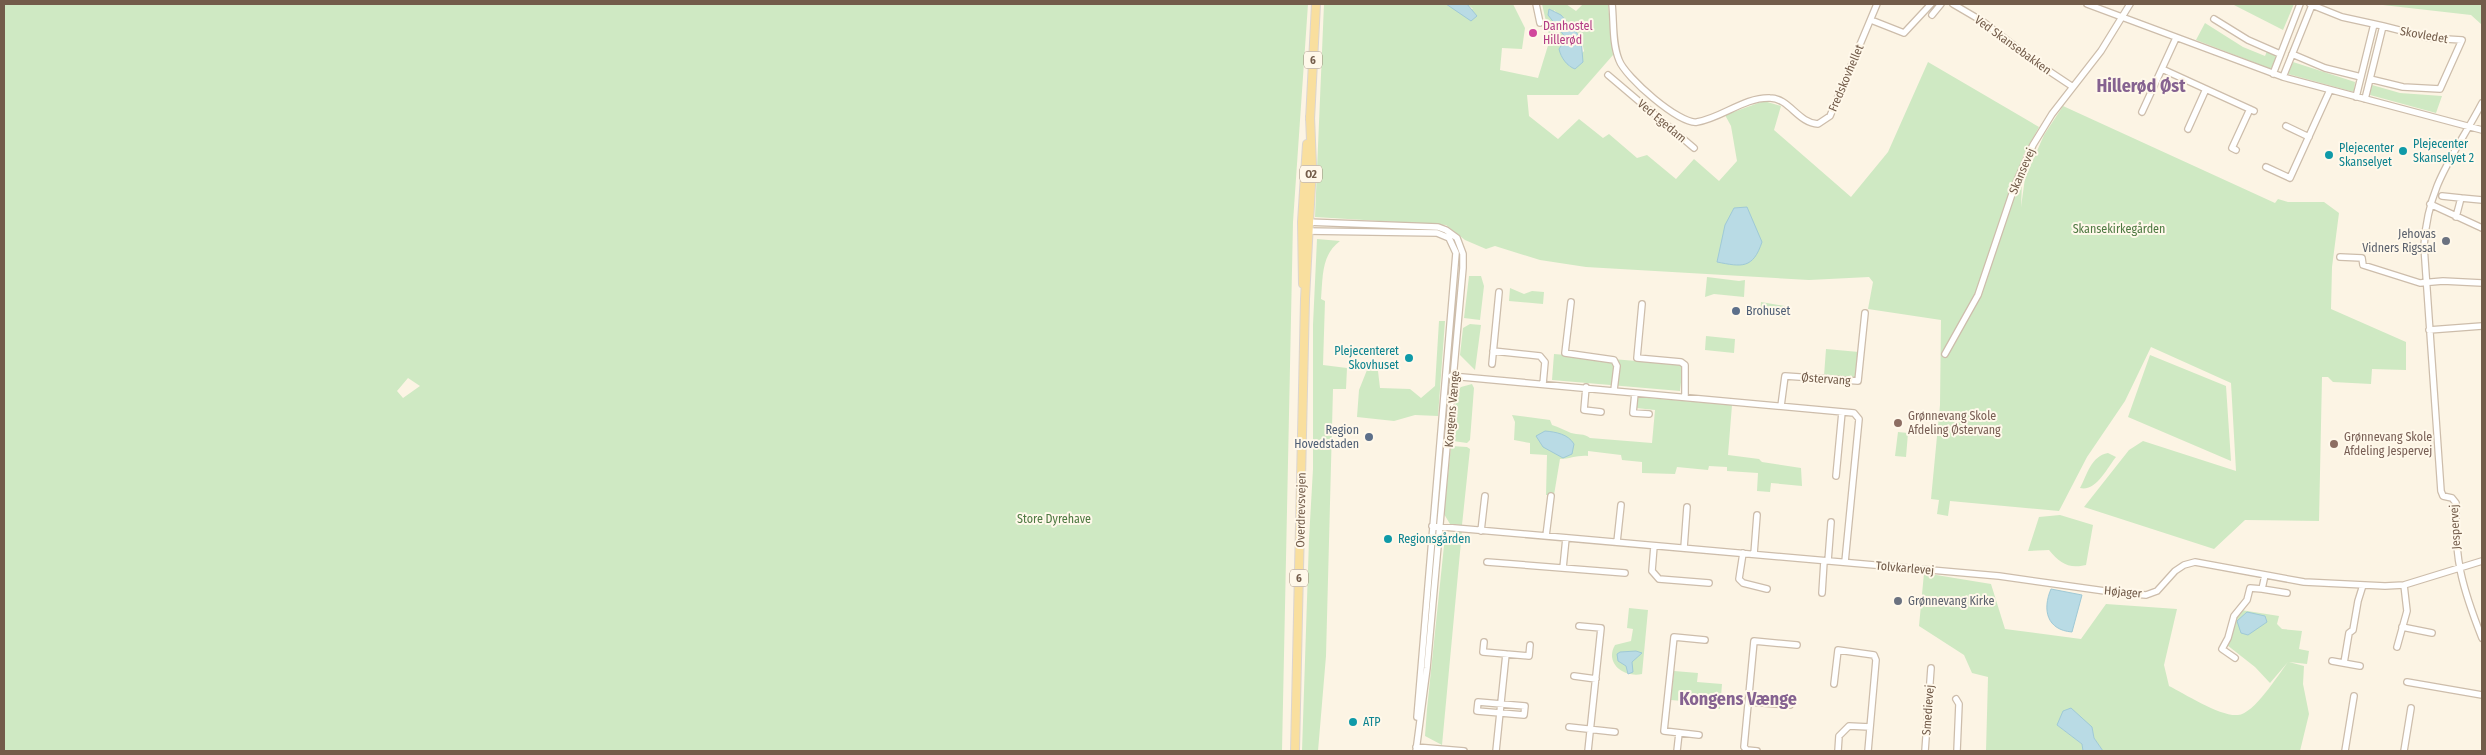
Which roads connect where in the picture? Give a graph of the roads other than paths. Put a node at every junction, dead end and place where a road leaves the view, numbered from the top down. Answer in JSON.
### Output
{"nodes":[{"id":1,"x":1316,"y":4,"type":"edge"},
{"id":2,"x":1536,"y":4,"type":"edge"},
{"id":3,"x":1612,"y":4,"type":"edge"},
{"id":4,"x":1877,"y":4,"type":"edge"},
{"id":5,"x":1931,"y":4,"type":"edge"},
{"id":6,"x":1941,"y":4,"type":"edge"},
{"id":7,"x":1953,"y":4,"type":"edge"},
{"id":8,"x":2087,"y":4,"type":"edge"},
{"id":9,"x":2130,"y":4,"type":"edge"},
{"id":10,"x":2300,"y":4,"type":"edge"},
{"id":11,"x":2311,"y":4,"type":"edge"},
{"id":12,"x":1932,"y":15,"type":"dead end"},
{"id":13,"x":2121,"y":18,"type":"junction"},
{"id":14,"x":2214,"y":19,"type":"dead end"},
{"id":15,"x":1871,"y":20,"type":"junction"},
{"id":16,"x":1540,"y":23,"type":"dead end"},
{"id":17,"x":2374,"y":24,"type":"junction"},
{"id":18,"x":2383,"y":26,"type":"junction"},
{"id":19,"x":2176,"y":38,"type":"junction"},
{"id":20,"x":2280,"y":54,"type":"junction"},
{"id":21,"x":2292,"y":54,"type":"junction"},
{"id":22,"x":2162,"y":69,"type":"junction"},
{"id":23,"x":2273,"y":74,"type":"junction"},
{"id":24,"x":1608,"y":76,"type":"dead end"},
{"id":25,"x":2360,"y":76,"type":"junction"},
{"id":26,"x":2283,"y":78,"type":"junction"},
{"id":27,"x":2370,"y":79,"type":"junction"},
{"id":28,"x":1639,"y":85,"type":"junction"},
{"id":29,"x":2073,"y":87,"type":"junction"},
{"id":30,"x":2206,"y":89,"type":"junction"},
{"id":31,"x":2330,"y":90,"type":"junction"},
{"id":32,"x":1630,"y":94,"type":"junction"},
{"id":33,"x":2356,"y":97,"type":"junction"},
{"id":34,"x":2364,"y":99,"type":"junction"},
{"id":35,"x":2482,"y":103,"type":"edge"},
{"id":36,"x":2142,"y":112,"type":"dead end"},
{"id":37,"x":1310,"y":116,"type":"joint"},
{"id":38,"x":2286,"y":126,"type":"dead end"},
{"id":39,"x":2469,"y":126,"type":"junction"},
{"id":40,"x":2188,"y":129,"type":"dead end"},
{"id":41,"x":2482,"y":130,"type":"edge"},
{"id":42,"x":2309,"y":137,"type":"junction"},
{"id":43,"x":1694,"y":148,"type":"dead end"},
{"id":44,"x":2236,"y":150,"type":"dead end"},
{"id":45,"x":2266,"y":167,"type":"dead end"},
{"id":46,"x":2442,"y":196,"type":"dead end"},
{"id":47,"x":2461,"y":198,"type":"junction"},
{"id":48,"x":2482,"y":200,"type":"edge"},
{"id":49,"x":2430,"y":204,"type":"junction"},
{"id":50,"x":2456,"y":217,"type":"junction"},
{"id":51,"x":1306,"y":222,"type":"junction"},
{"id":52,"x":2482,"y":228,"type":"edge"},
{"id":53,"x":1306,"y":231,"type":"junction"},
{"id":54,"x":2340,"y":257,"type":"dead end"},
{"id":55,"x":2426,"y":283,"type":"junction"},
{"id":56,"x":2482,"y":283,"type":"edge"},
{"id":57,"x":1499,"y":292,"type":"dead end"},
{"id":58,"x":1571,"y":302,"type":"dead end"},
{"id":59,"x":1642,"y":304,"type":"dead end"},
{"id":60,"x":1865,"y":312,"type":"dead end"},
{"id":61,"x":2482,"y":326,"type":"edge"},
{"id":62,"x":2429,"y":330,"type":"junction"},
{"id":63,"x":1493,"y":351,"type":"junction"},
{"id":64,"x":1945,"y":354,"type":"dead end"},
{"id":65,"x":1492,"y":364,"type":"dead end"},
{"id":66,"x":1447,"y":375,"type":"junction"},
{"id":67,"x":1455,"y":376,"type":"junction"},
{"id":68,"x":1543,"y":384,"type":"junction"},
{"id":69,"x":1586,"y":387,"type":"junction"},
{"id":70,"x":1614,"y":390,"type":"junction"},
{"id":71,"x":1635,"y":393,"type":"junction"},
{"id":72,"x":1685,"y":396,"type":"junction"},
{"id":73,"x":1781,"y":406,"type":"junction"},
{"id":74,"x":1601,"y":412,"type":"dead end"},
{"id":75,"x":1842,"y":412,"type":"junction"},
{"id":76,"x":1649,"y":414,"type":"dead end"},
{"id":77,"x":1836,"y":476,"type":"dead end"},
{"id":78,"x":1485,"y":496,"type":"dead end"},
{"id":79,"x":1550,"y":496,"type":"dead end"},
{"id":80,"x":1621,"y":505,"type":"dead end"},
{"id":81,"x":1687,"y":507,"type":"dead end"},
{"id":82,"x":1757,"y":515,"type":"dead end"},
{"id":83,"x":1832,"y":522,"type":"dead end"},
{"id":84,"x":1432,"y":526,"type":"junction"},
{"id":85,"x":1441,"y":527,"type":"junction"},
{"id":86,"x":1481,"y":530,"type":"junction"},
{"id":87,"x":1546,"y":536,"type":"junction"},
{"id":88,"x":1566,"y":538,"type":"junction"},
{"id":89,"x":1617,"y":542,"type":"junction"},
{"id":90,"x":1654,"y":546,"type":"junction"},
{"id":91,"x":1684,"y":548,"type":"junction"},
{"id":92,"x":1743,"y":554,"type":"junction"},
{"id":93,"x":1754,"y":554,"type":"junction"},
{"id":94,"x":1826,"y":561,"type":"junction"},
{"id":95,"x":2482,"y":561,"type":"edge"},
{"id":96,"x":1487,"y":562,"type":"dead end"},
{"id":97,"x":1845,"y":562,"type":"junction"},
{"id":98,"x":1563,"y":568,"type":"junction"},
{"id":99,"x":2458,"y":570,"type":"junction"},
{"id":100,"x":1624,"y":573,"type":"dead end"},
{"id":101,"x":2265,"y":575,"type":"junction"},
{"id":102,"x":1999,"y":576,"type":"joint"},
{"id":103,"x":1709,"y":583,"type":"dead end"},
{"id":104,"x":2363,"y":585,"type":"junction"},
{"id":105,"x":2404,"y":586,"type":"junction"},
{"id":106,"x":1767,"y":589,"type":"dead end"},
{"id":107,"x":2262,"y":589,"type":"junction"},
{"id":108,"x":1822,"y":593,"type":"dead end"},
{"id":109,"x":2287,"y":593,"type":"dead end"},
{"id":110,"x":1578,"y":626,"type":"dead end"},
{"id":111,"x":2402,"y":627,"type":"junction"},
{"id":112,"x":2432,"y":633,"type":"dead end"},
{"id":113,"x":2482,"y":638,"type":"edge"},
{"id":114,"x":1705,"y":640,"type":"dead end"},
{"id":115,"x":1484,"y":642,"type":"dead end"},
{"id":116,"x":1530,"y":645,"type":"dead end"},
{"id":117,"x":1797,"y":645,"type":"dead end"},
{"id":118,"x":2397,"y":647,"type":"dead end"},
{"id":119,"x":1506,"y":654,"type":"junction"},
{"id":120,"x":2235,"y":658,"type":"dead end"},
{"id":121,"x":2332,"y":661,"type":"dead end"},
{"id":122,"x":2344,"y":663,"type":"junction"},
{"id":123,"x":2360,"y":666,"type":"dead end"},
{"id":124,"x":1931,"y":668,"type":"dead end"},
{"id":125,"x":1574,"y":676,"type":"dead end"},
{"id":126,"x":1596,"y":679,"type":"junction"},
{"id":127,"x":2407,"y":682,"type":"dead end"},
{"id":128,"x":1834,"y":684,"type":"dead end"},
{"id":129,"x":2482,"y":695,"type":"edge"},
{"id":130,"x":2354,"y":696,"type":"dead end"},
{"id":131,"x":1956,"y":699,"type":"dead end"},
{"id":132,"x":1749,"y":702,"type":"junction"},
{"id":133,"x":1501,"y":704,"type":"junction"},
{"id":134,"x":1790,"y":705,"type":"dead end"},
{"id":135,"x":2411,"y":708,"type":"dead end"},
{"id":136,"x":1500,"y":713,"type":"junction"},
{"id":137,"x":1569,"y":727,"type":"dead end"},
{"id":138,"x":1870,"y":727,"type":"junction"},
{"id":139,"x":1590,"y":730,"type":"junction"},
{"id":140,"x":1615,"y":732,"type":"dead end"},
{"id":141,"x":1679,"y":733,"type":"junction"},
{"id":142,"x":1699,"y":735,"type":"dead end"},
{"id":143,"x":1417,"y":739,"type":"junction"},
{"id":144,"x":1416,"y":749,"type":"edge"},
{"id":145,"x":1296,"y":751,"type":"edge"},
{"id":146,"x":1464,"y":751,"type":"edge"},
{"id":147,"x":1496,"y":751,"type":"edge"},
{"id":148,"x":1588,"y":751,"type":"edge"},
{"id":149,"x":1677,"y":751,"type":"edge"},
{"id":150,"x":1757,"y":751,"type":"edge"},
{"id":151,"x":1838,"y":751,"type":"edge"},
{"id":152,"x":1868,"y":751,"type":"edge"},
{"id":153,"x":1925,"y":751,"type":"edge"},
{"id":154,"x":1957,"y":751,"type":"edge"},
{"id":155,"x":2345,"y":751,"type":"edge"},
{"id":156,"x":2404,"y":751,"type":"edge"}],
"edges":[{"from":1,"to":37,"type":"main road","name":"Overdrevsvejen","number":"6"},
{"from":2,"to":16,"type":"street"},
{"from":3,"to":28,"type":"street","name":"Fredskovhellet"},
{"from":4,"to":15,"type":"street","name":"Fredskovhellet"},
{"from":5,"to":15,"type":"street"},
{"from":6,"to":12,"type":"street"},
{"from":7,"to":29,"type":"street","name":"Ved Skansebakken"},
{"from":8,"to":13,"type":"street"},
{"from":9,"to":13,"type":"street","name":"Skansevej"},
{"from":10,"to":20,"type":"street"},
{"from":11,"to":17,"type":"street","name":"Skovledet"},
{"from":11,"to":21,"type":"street","name":"Skovledet"},
{"from":13,"to":19,"type":"street"},
{"from":13,"to":29,"type":"street","name":"Skansevej"},
{"from":14,"to":20,"type":"street"},
{"from":15,"to":28,"type":"street","name":"Fredskovhellet"},
{"from":17,"to":18,"type":"street","name":"Skovledet"},
{"from":17,"to":25,"type":"street"},
{"from":18,"to":27,"type":"street","name":"Skovledet"},
{"from":18,"to":27,"type":"street","name":"Skovledet"},
{"from":19,"to":22,"type":"street"},
{"from":19,"to":23,"type":"street"},
{"from":20,"to":23,"type":"street"},
{"from":21,"to":25,"type":"street"},
{"from":21,"to":26,"type":"street","name":"Skovledet"},
{"from":22,"to":30,"type":"street"},
{"from":22,"to":36,"type":"street"},
{"from":23,"to":26,"type":"street"},
{"from":24,"to":32,"type":"street","name":"Ved Egedam"},
{"from":25,"to":33,"type":"street"},
{"from":26,"to":31,"type":"street"},
{"from":27,"to":34,"type":"street","name":"Skovledet"},
{"from":28,"to":32,"type":"street","name":"Ved Egedam"},
{"from":29,"to":64,"type":"street","name":"Skansevej"},
{"from":30,"to":40,"type":"street"},
{"from":30,"to":44,"type":"street"},
{"from":31,"to":33,"type":"street"},
{"from":31,"to":42,"type":"street"},
{"from":32,"to":43,"type":"street","name":"Ved Egedam"},
{"from":33,"to":34,"type":"street"},
{"from":34,"to":39,"type":"street"},
{"from":35,"to":39,"type":"street","name":"Jespervej"},
{"from":37,"to":51,"type":"main road","name":"Overdrevsvejen","number":"O2"},
{"from":38,"to":42,"type":"street"},
{"from":39,"to":41,"type":"street"},
{"from":39,"to":49,"type":"street","name":"Jespervej"},
{"from":42,"to":45,"type":"street"},
{"from":46,"to":47,"type":"street"},
{"from":47,"to":48,"type":"street"},
{"from":47,"to":50,"type":"street"},
{"from":49,"to":50,"type":"street"},
{"from":49,"to":55,"type":"street","name":"Jespervej"},
{"from":50,"to":52,"type":"street"},
{"from":51,"to":53,"type":"main road","name":"Overdrevsvejen","number":"6"},
{"from":51,"to":67,"type":"street","name":"Kongens Vænge"},
{"from":53,"to":66,"type":"street","name":"Kongens Vænge"},
{"from":53,"to":145,"type":"main road","name":"Overdrevsvejen","number":"6"},
{"from":54,"to":55,"type":"street"},
{"from":55,"to":56,"type":"street"},
{"from":55,"to":62,"type":"street","name":"Jespervej"},
{"from":57,"to":63,"type":"street"},
{"from":58,"to":70,"type":"street"},
{"from":59,"to":72,"type":"street"},
{"from":60,"to":73,"type":"street","name":"Østervang"},
{"from":61,"to":62,"type":"street"},
{"from":62,"to":99,"type":"street","name":"Jespervej"},
{"from":63,"to":65,"type":"street"},
{"from":63,"to":68,"type":"street"},
{"from":66,"to":67,"type":"street"},
{"from":66,"to":84,"type":"street","name":"Kongens Vænge"},
{"from":67,"to":68,"type":"street"},
{"from":67,"to":85,"type":"street","name":"Kongens Vænge"},
{"from":68,"to":69,"type":"street"},
{"from":69,"to":70,"type":"street"},
{"from":69,"to":74,"type":"street"},
{"from":70,"to":71,"type":"street"},
{"from":71,"to":72,"type":"street"},
{"from":71,"to":76,"type":"street"},
{"from":72,"to":73,"type":"street"},
{"from":73,"to":75,"type":"street"},
{"from":75,"to":77,"type":"street"},
{"from":75,"to":97,"type":"street"},
{"from":78,"to":86,"type":"street"},
{"from":79,"to":87,"type":"street"},
{"from":80,"to":89,"type":"street"},
{"from":81,"to":91,"type":"street"},
{"from":82,"to":93,"type":"street"},
{"from":83,"to":94,"type":"street"},
{"from":84,"to":85,"type":"street","name":"Tolvkarlevej"},
{"from":84,"to":143,"type":"street","name":"Kongens Vænge"},
{"from":85,"to":86,"type":"street","name":"Tolvkarlevej"},
{"from":85,"to":143,"type":"street","name":"Kongens Vænge"},
{"from":86,"to":87,"type":"street","name":"Tolvkarlevej"},
{"from":87,"to":88,"type":"street","name":"Tolvkarlevej"},
{"from":88,"to":89,"type":"street","name":"Tolvkarlevej"},
{"from":88,"to":98,"type":"street"},
{"from":89,"to":90,"type":"street","name":"Tolvkarlevej"},
{"from":90,"to":91,"type":"street","name":"Tolvkarlevej"},
{"from":90,"to":103,"type":"street"},
{"from":91,"to":92,"type":"street","name":"Tolvkarlevej"},
{"from":92,"to":93,"type":"street","name":"Tolvkarlevej"},
{"from":92,"to":106,"type":"street"},
{"from":93,"to":94,"type":"street","name":"Tolvkarlevej"},
{"from":94,"to":97,"type":"street","name":"Tolvkarlevej"},
{"from":94,"to":108,"type":"street"},
{"from":95,"to":99,"type":"street","name":"Højager"},
{"from":96,"to":98,"type":"street"},
{"from":97,"to":102,"type":"street","name":"Tolvkarlevej"},
{"from":98,"to":100,"type":"street"},
{"from":99,"to":105,"type":"street","name":"Højager"},
{"from":99,"to":113,"type":"street","name":"Jespervej"},
{"from":101,"to":102,"type":"street","name":"Højager"},
{"from":101,"to":104,"type":"street","name":"Højager"},
{"from":101,"to":107,"type":"street"},
{"from":104,"to":105,"type":"street","name":"Højager"},
{"from":104,"to":122,"type":"street"},
{"from":105,"to":111,"type":"street"},
{"from":107,"to":109,"type":"street"},
{"from":107,"to":120,"type":"street"},
{"from":110,"to":126,"type":"street"},
{"from":111,"to":112,"type":"street"},
{"from":111,"to":118,"type":"street"},
{"from":114,"to":141,"type":"street"},
{"from":115,"to":119,"type":"street"},
{"from":116,"to":119,"type":"street"},
{"from":117,"to":132,"type":"street"},
{"from":119,"to":133,"type":"street"},
{"from":121,"to":122,"type":"street"},
{"from":122,"to":123,"type":"street"},
{"from":124,"to":153,"type":"street","name":"Smedievej"},
{"from":125,"to":126,"type":"street"},
{"from":126,"to":139,"type":"street"},
{"from":127,"to":129,"type":"street"},
{"from":128,"to":138,"type":"street"},
{"from":130,"to":155,"type":"street"},
{"from":131,"to":154,"type":"street"},
{"from":132,"to":134,"type":"street"},
{"from":132,"to":150,"type":"street"},
{"from":133,"to":136,"type":"street"},
{"from":133,"to":136,"type":"street"},
{"from":133,"to":136,"type":"street"},
{"from":135,"to":156,"type":"street"},
{"from":136,"to":147,"type":"street"},
{"from":137,"to":139,"type":"street"},
{"from":138,"to":151,"type":"street"},
{"from":138,"to":152,"type":"street"},
{"from":139,"to":140,"type":"street"},
{"from":139,"to":148,"type":"street"},
{"from":141,"to":142,"type":"street"},
{"from":141,"to":149,"type":"street"},
{"from":143,"to":144,"type":"street","name":"Kongens Vænge"},
{"from":144,"to":146,"type":"street"}]}
